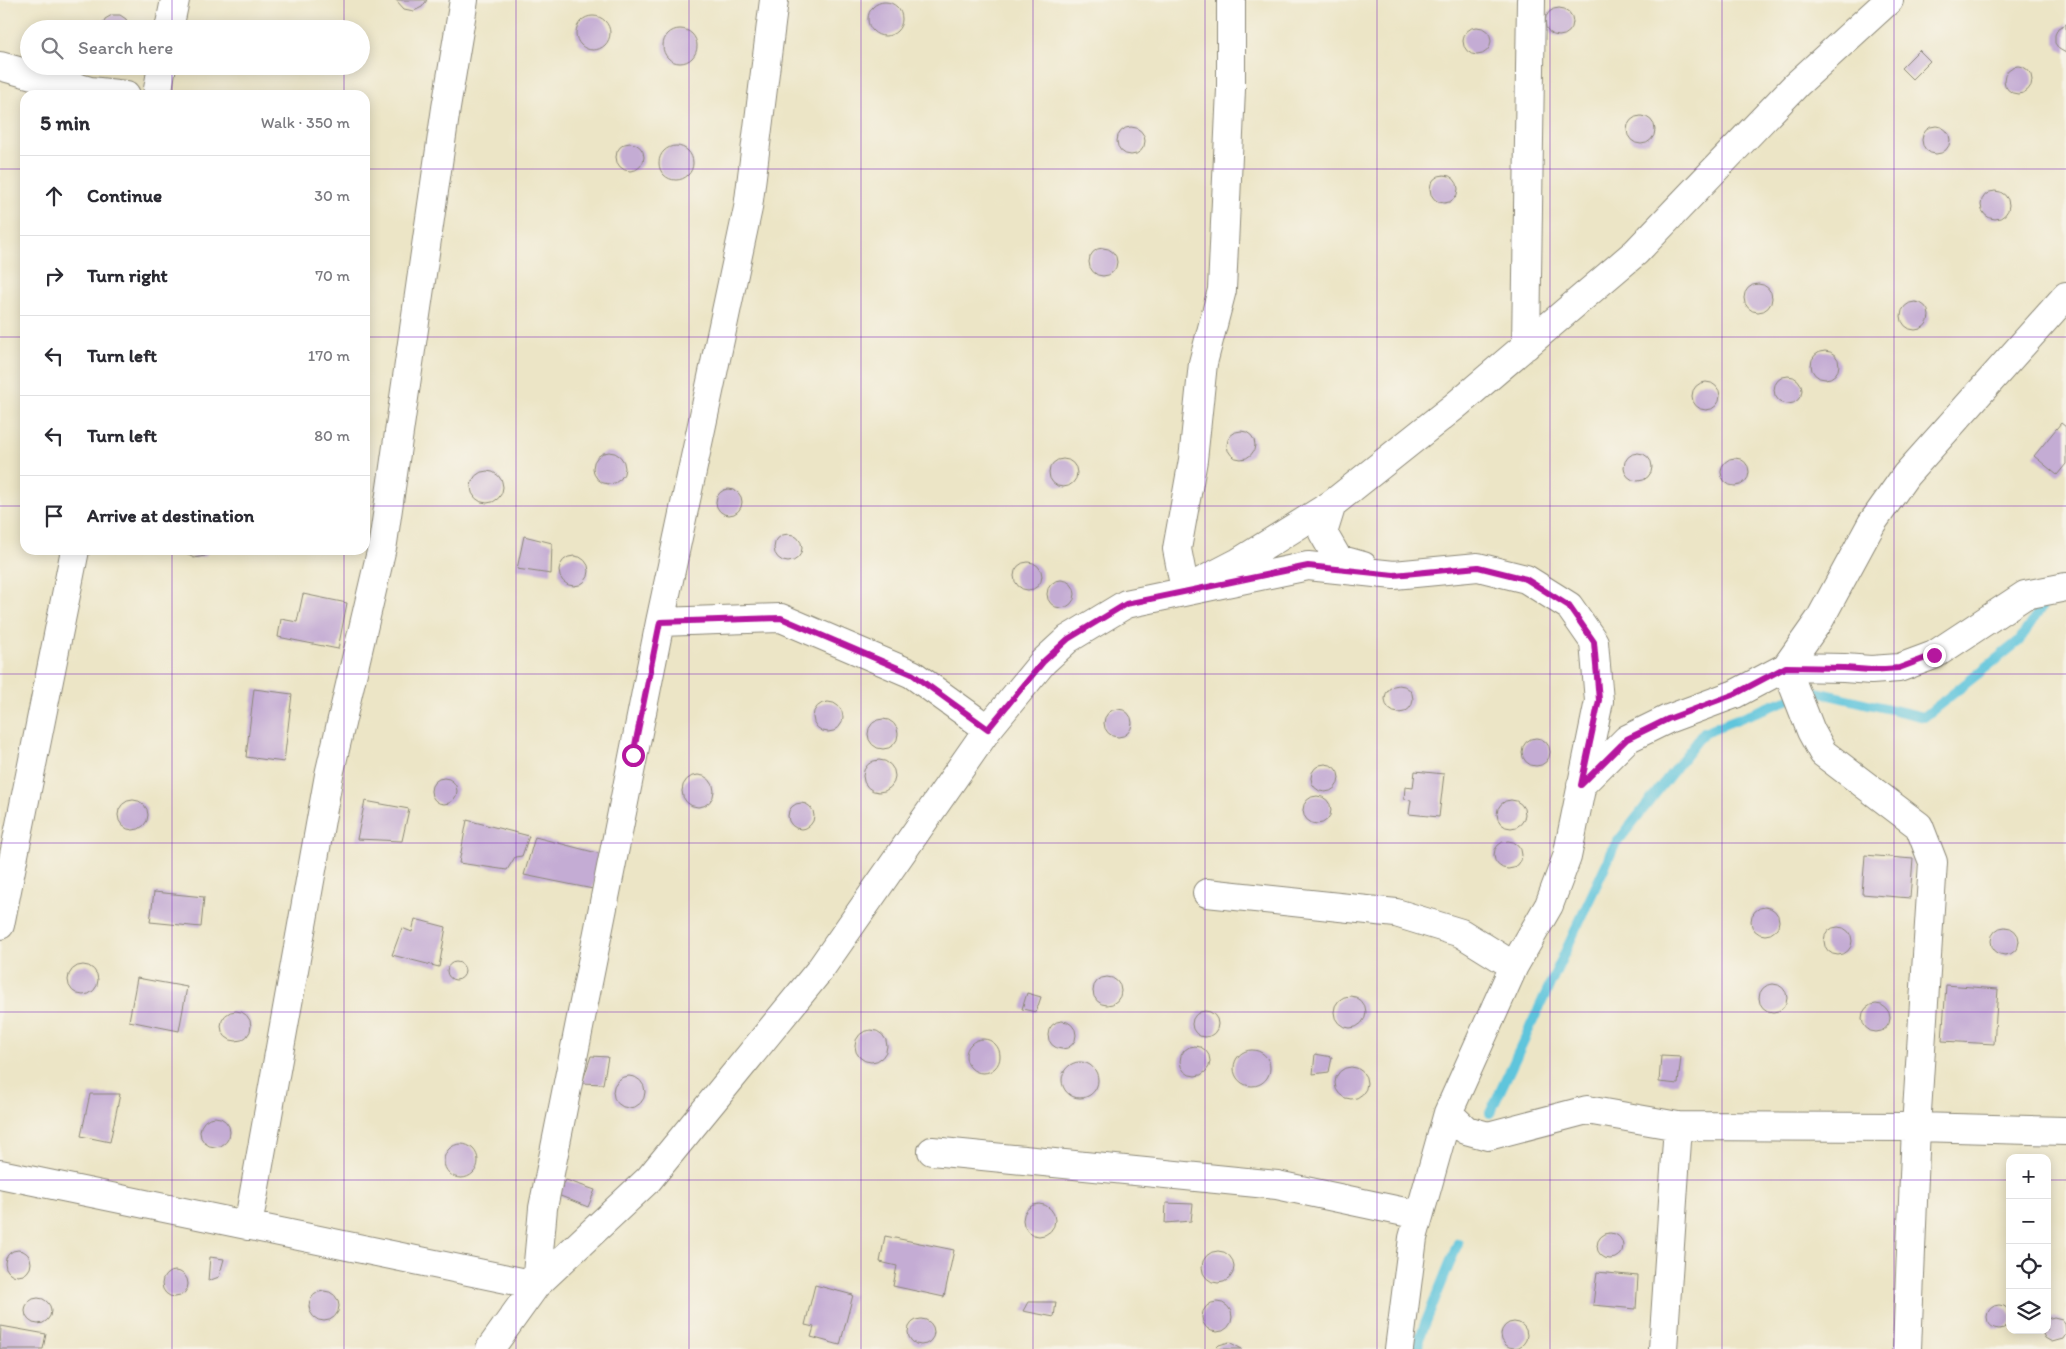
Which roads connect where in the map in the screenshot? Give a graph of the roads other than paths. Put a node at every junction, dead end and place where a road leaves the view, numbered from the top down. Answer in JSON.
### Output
{"nodes":[{"id":1,"x":175,"y":0,"type":"edge"},
{"id":2,"x":464,"y":0,"type":"edge"},
{"id":3,"x":774,"y":0,"type":"edge"},
{"id":4,"x":1231,"y":0,"type":"edge"},
{"id":5,"x":1531,"y":0,"type":"edge"},
{"id":6,"x":1889,"y":0,"type":"edge"},
{"id":7,"x":171,"y":20,"type":"edge"},
{"id":8,"x":0,"y":66,"type":"edge"},
{"id":9,"x":20,"y":72,"type":"edge"},
{"id":10,"x":32,"y":75,"type":"edge"},
{"id":11,"x":160,"y":75,"type":"edge"},
{"id":12,"x":86,"y":90,"type":"edge"},
{"id":13,"x":158,"y":90,"type":"edge"},
{"id":14,"x":2066,"y":296,"type":"edge"},
{"id":15,"x":1526,"y":346,"type":"junction"},
{"id":16,"x":1332,"y":504,"type":"junction"},
{"id":17,"x":74,"y":555,"type":"edge"},
{"id":18,"x":1394,"y":575,"type":"junction"},
{"id":19,"x":2066,"y":587,"type":"edge"},
{"id":20,"x":1185,"y":590,"type":"junction"},
{"id":21,"x":660,"y":622,"type":"junction"},
{"id":22,"x":1786,"y":667,"type":"junction"},
{"id":23,"x":988,"y":729,"type":"junction"},
{"id":24,"x":1581,"y":785,"type":"junction"},
{"id":25,"x":1207,"y":893,"type":"dead end"},
{"id":26,"x":0,"y":925,"type":"edge"},
{"id":27,"x":1514,"y":966,"type":"junction"},
{"id":28,"x":1448,"y":1113,"type":"junction"},
{"id":29,"x":1678,"y":1126,"type":"junction"},
{"id":30,"x":1916,"y":1127,"type":"junction"},
{"id":31,"x":2066,"y":1131,"type":"edge"},
{"id":32,"x":932,"y":1151,"type":"dead end"},
{"id":33,"x":0,"y":1174,"type":"edge"},
{"id":34,"x":1419,"y":1215,"type":"junction"},
{"id":35,"x":248,"y":1226,"type":"junction"},
{"id":36,"x":536,"y":1285,"type":"junction"},
{"id":37,"x":490,"y":1349,"type":"edge"},
{"id":38,"x":1399,"y":1349,"type":"edge"},
{"id":39,"x":1663,"y":1349,"type":"edge"},
{"id":40,"x":1907,"y":1349,"type":"edge"}],
"edges":[{"from":1,"to":7,"type":"street"},
{"from":2,"to":35,"type":"street"},
{"from":3,"to":21,"type":"street"},
{"from":4,"to":20,"type":"street"},
{"from":5,"to":15,"type":"street"},
{"from":6,"to":15,"type":"street"},
{"from":8,"to":9,"type":"street"},
{"from":10,"to":12,"type":"street"},
{"from":11,"to":13,"type":"street"},
{"from":14,"to":22,"type":"street"},
{"from":15,"to":16,"type":"street"},
{"from":16,"to":18,"type":"street"},
{"from":16,"to":20,"type":"street"},
{"from":17,"to":26,"type":"street"},
{"from":18,"to":20,"type":"street"},
{"from":18,"to":24,"type":"street"},
{"from":19,"to":22,"type":"street"},
{"from":20,"to":23,"type":"street"},
{"from":21,"to":23,"type":"street"},
{"from":21,"to":36,"type":"street"},
{"from":22,"to":24,"type":"street"},
{"from":22,"to":30,"type":"street"},
{"from":23,"to":36,"type":"street"},
{"from":24,"to":27,"type":"street"},
{"from":25,"to":27,"type":"street"},
{"from":27,"to":28,"type":"street"},
{"from":28,"to":29,"type":"street"},
{"from":28,"to":34,"type":"street"},
{"from":29,"to":30,"type":"street"},
{"from":29,"to":39,"type":"street"},
{"from":30,"to":31,"type":"street"},
{"from":30,"to":40,"type":"street"},
{"from":32,"to":34,"type":"street"},
{"from":33,"to":35,"type":"street"},
{"from":34,"to":38,"type":"street"},
{"from":35,"to":36,"type":"street"},
{"from":36,"to":37,"type":"street"}]}
